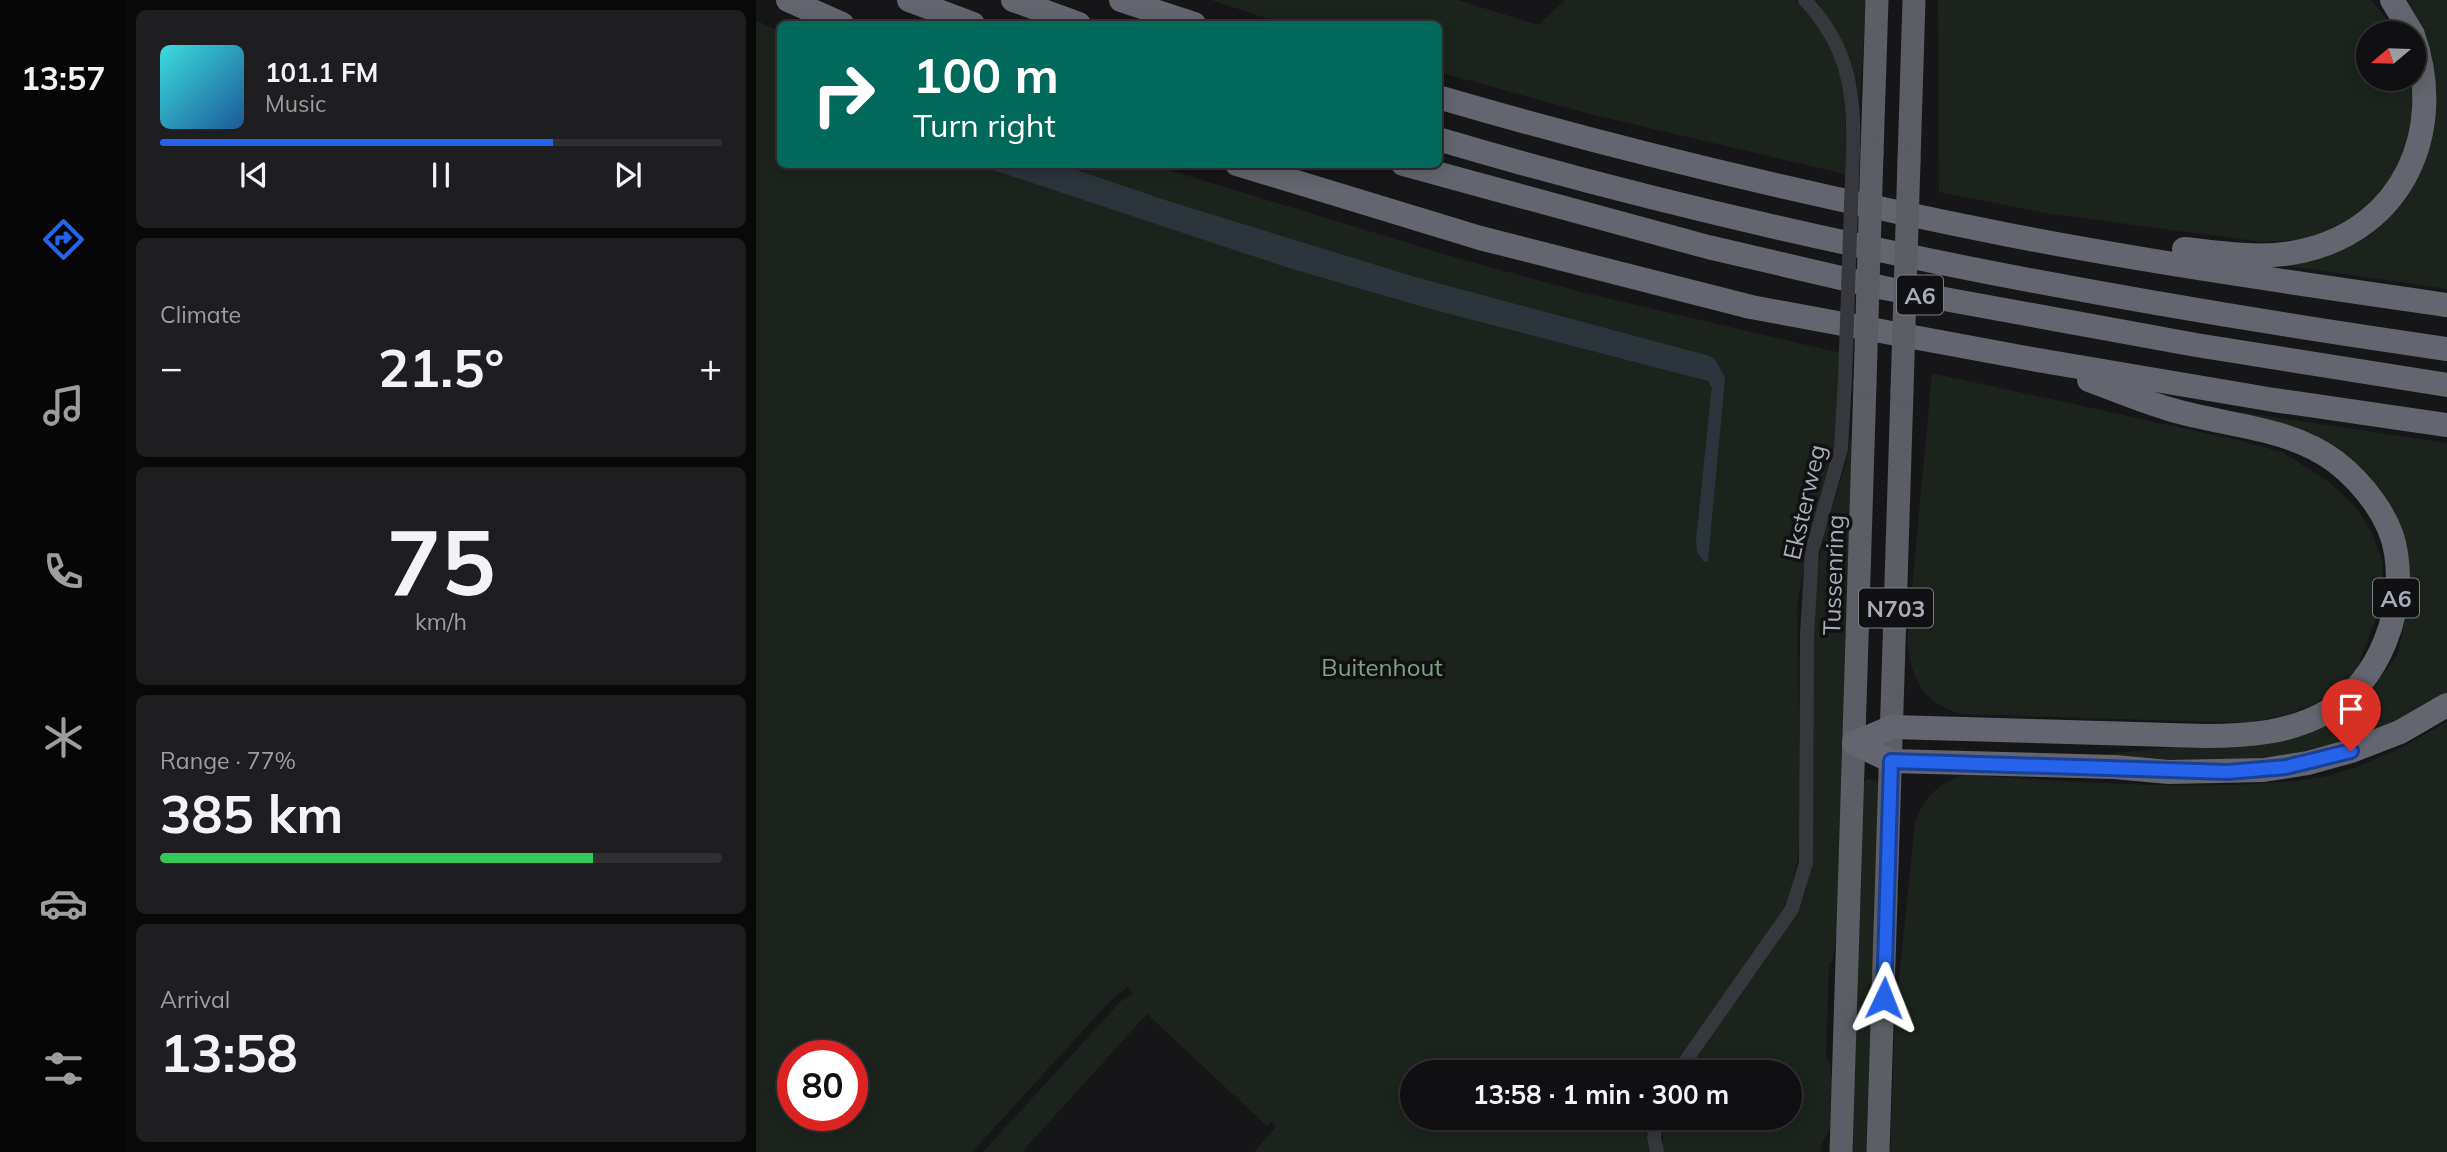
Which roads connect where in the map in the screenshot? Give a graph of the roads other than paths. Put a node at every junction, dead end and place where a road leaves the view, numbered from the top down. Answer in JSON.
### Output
{"nodes":[{"id":1,"x":778,"y":0,"type":"edge"},
{"id":2,"x":909,"y":0,"type":"edge"},
{"id":3,"x":1013,"y":0,"type":"edge"},
{"id":4,"x":1121,"y":0,"type":"edge"},
{"id":5,"x":1805,"y":0,"type":"edge"},
{"id":6,"x":1877,"y":0,"type":"edge"},
{"id":7,"x":1914,"y":0,"type":"edge"},
{"id":8,"x":2392,"y":0,"type":"edge"},
{"id":9,"x":799,"y":5,"type":"edge"},
{"id":10,"x":835,"y":21,"type":"edge"},
{"id":11,"x":965,"y":21,"type":"edge"},
{"id":12,"x":1071,"y":21,"type":"edge"},
{"id":13,"x":1185,"y":21,"type":"edge"},
{"id":14,"x":2405,"y":21,"type":"edge"},
{"id":15,"x":2426,"y":72,"type":"edge"},
{"id":16,"x":1442,"y":98,"type":"edge"},
{"id":17,"x":1442,"y":140,"type":"edge"},
{"id":18,"x":1863,"y":151,"type":"junction"},
{"id":19,"x":1250,"y":168,"type":"edge"},
{"id":20,"x":1418,"y":168,"type":"edge"},
{"id":21,"x":2011,"y":235,"type":"junction"},
{"id":22,"x":2447,"y":304,"type":"edge"},
{"id":23,"x":2447,"y":349,"type":"edge"},
{"id":24,"x":2032,"y":359,"type":"junction"},
{"id":25,"x":1855,"y":381,"type":"junction"},
{"id":26,"x":2447,"y":385,"type":"edge"},
{"id":27,"x":2447,"y":425,"type":"edge"},
{"id":28,"x":2447,"y":705,"type":"edge"},
{"id":29,"x":1892,"y":727,"type":"junction"},
{"id":30,"x":1854,"y":743,"type":"junction"},
{"id":31,"x":1891,"y":761,"type":"junction"},
{"id":32,"x":1686,"y":1060,"type":"edge"},
{"id":33,"x":1655,"y":1130,"type":"edge"},
{"id":34,"x":1878,"y":1151,"type":"edge"},
{"id":35,"x":1657,"y":1152,"type":"edge"},
{"id":36,"x":1841,"y":1152,"type":"edge"}],
"edges":[{"from":1,"to":9,"type":"highway"},
{"from":2,"to":11,"type":"highway"},
{"from":3,"to":12,"type":"highway"},
{"from":4,"to":13,"type":"highway"},
{"from":5,"to":18,"type":"street"},
{"from":6,"to":18,"type":"highway","name":"Tussenring","number":"N703"},
{"from":7,"to":29,"type":"highway","number":"N703","bridge":true},
{"from":8,"to":14,"type":"highway"},
{"from":9,"to":10,"type":"highway"},
{"from":15,"to":21,"type":"highway"},
{"from":16,"to":21,"type":"highway"},
{"from":17,"to":23,"type":"highway","number":"A6"},
{"from":18,"to":25,"type":"highway","name":"Tussenring","number":"N703","bridge":true},
{"from":19,"to":24,"type":"highway","number":"A6"},
{"from":20,"to":26,"type":"highway","number":"A6"},
{"from":21,"to":22,"type":"highway"},
{"from":24,"to":27,"type":"highway","number":"A6"},
{"from":24,"to":29,"type":"highway","number":"A6"},
{"from":25,"to":30,"type":"highway","name":"Tussenring","number":"N703"},
{"from":25,"to":32,"type":"street","name":"Eksterweg"},
{"from":28,"to":31,"type":"highway"},
{"from":29,"to":30,"type":"highway","number":"A6"},
{"from":29,"to":31,"type":"highway","number":"N703"},
{"from":30,"to":31,"type":"highway"},
{"from":30,"to":36,"type":"highway","name":"Tussenring","number":"N703"},
{"from":31,"to":34,"type":"highway","number":"N703"},
{"from":33,"to":35,"type":"street"}]}
